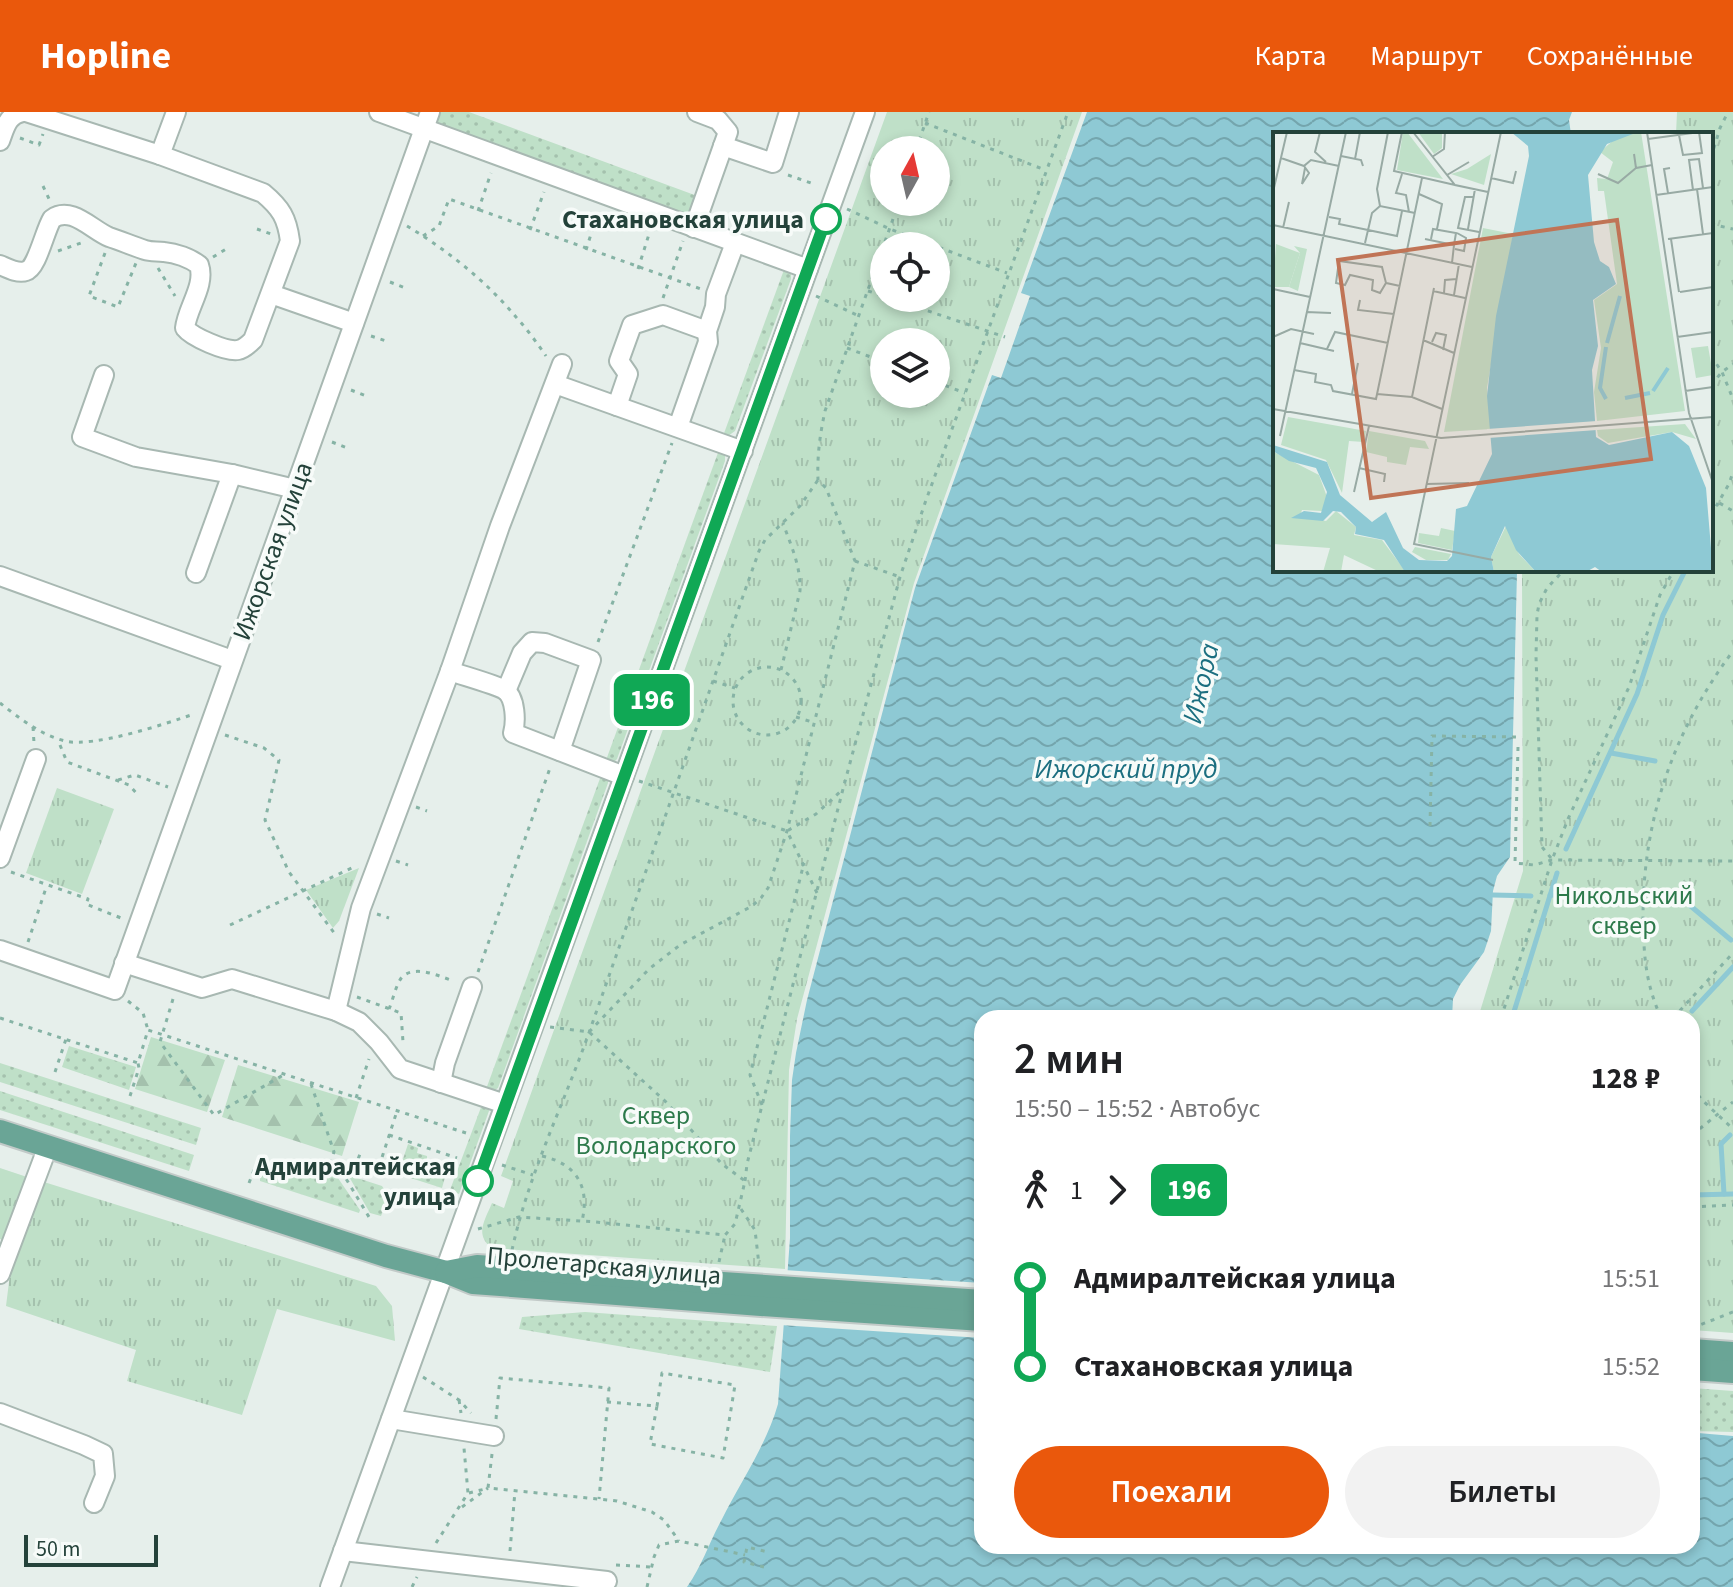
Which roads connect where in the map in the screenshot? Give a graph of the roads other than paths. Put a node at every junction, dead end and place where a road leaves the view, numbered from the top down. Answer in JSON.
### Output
{"nodes":[{"id":1,"x":24,"y":112,"type":"edge"},
{"id":2,"x":176,"y":112,"type":"edge"},
{"id":3,"x":379,"y":112,"type":"edge"},
{"id":4,"x":697,"y":112,"type":"edge"},
{"id":5,"x":789,"y":112,"type":"edge"},
{"id":6,"x":865,"y":112,"type":"edge"},
{"id":7,"x":720,"y":116,"type":"edge"},
{"id":8,"x":427,"y":120,"type":"edge"},
{"id":9,"x":2,"y":137,"type":"edge"},
{"id":10,"x":723,"y":146,"type":"junction"},
{"id":11,"x":160,"y":155,"type":"junction"},
{"id":12,"x":692,"y":228,"type":"junction"},
{"id":13,"x":735,"y":243,"type":"junction"},
{"id":14,"x":0,"y":265,"type":"edge"},
{"id":15,"x":808,"y":269,"type":"junction"},
{"id":16,"x":271,"y":294,"type":"junction"},
{"id":17,"x":354,"y":323,"type":"junction"},
{"id":18,"x":707,"y":331,"type":"junction"},
{"id":19,"x":104,"y":375,"type":"dead end"},
{"id":20,"x":617,"y":406,"type":"junction"},
{"id":21,"x":678,"y":427,"type":"junction"},
{"id":22,"x":743,"y":451,"type":"junction"},
{"id":23,"x":232,"y":474,"type":"junction"},
{"id":24,"x":295,"y":489,"type":"junction"},
{"id":25,"x":196,"y":573,"type":"dead end"},
{"id":26,"x":0,"y":576,"type":"edge"},
{"id":27,"x":232,"y":660,"type":"junction"},
{"id":28,"x":450,"y":671,"type":"junction"},
{"id":29,"x":506,"y":691,"type":"junction"},
{"id":30,"x":560,"y":751,"type":"junction"},
{"id":31,"x":36,"y":759,"type":"dead end"},
{"id":32,"x":632,"y":779,"type":"junction"},
{"id":33,"x":0,"y":858,"type":"edge"},
{"id":34,"x":0,"y":950,"type":"edge"},
{"id":35,"x":124,"y":963,"type":"junction"},
{"id":36,"x":472,"y":987,"type":"road end"},
{"id":37,"x":336,"y":1011,"type":"junction"},
{"id":38,"x":441,"y":1083,"type":"junction"},
{"id":39,"x":505,"y":1104,"type":"junction"},
{"id":40,"x":0,"y":1131,"type":"edge"},
{"id":41,"x":48,"y":1146,"type":"junction"},
{"id":42,"x":446,"y":1272,"type":"junction"},
{"id":43,"x":0,"y":1274,"type":"edge"},
{"id":44,"x":760,"y":1288,"type":"junction"},
{"id":45,"x":974,"y":1301,"type":"edge"},
{"id":46,"x":974,"y":1319,"type":"edge"},
{"id":47,"x":1700,"y":1351,"type":"edge"},
{"id":48,"x":1733,"y":1353,"type":"edge"},
{"id":49,"x":1700,"y":1370,"type":"edge"},
{"id":50,"x":1733,"y":1372,"type":"edge"},
{"id":51,"x":0,"y":1413,"type":"edge"},
{"id":52,"x":391,"y":1419,"type":"junction"},
{"id":53,"x":494,"y":1436,"type":"road end"},
{"id":54,"x":94,"y":1503,"type":"dead end"},
{"id":55,"x":343,"y":1551,"type":"junction"},
{"id":56,"x":607,"y":1581,"type":"road end"},
{"id":57,"x":330,"y":1587,"type":"edge"}],
"edges":[{"from":1,"to":9,"type":"street"},
{"from":1,"to":11,"type":"street"},
{"from":2,"to":11,"type":"street"},
{"from":3,"to":8,"type":"street"},
{"from":4,"to":7,"type":"street"},
{"from":5,"to":10,"type":"street"},
{"from":6,"to":15,"type":"street"},
{"from":7,"to":10,"type":"street"},
{"from":8,"to":12,"type":"street"},
{"from":8,"to":17,"type":"street","name":"Ижорская улица"},
{"from":10,"to":12,"type":"street"},
{"from":11,"to":16,"type":"street"},
{"from":12,"to":13,"type":"street"},
{"from":13,"to":15,"type":"street"},
{"from":13,"to":18,"type":"street"},
{"from":14,"to":16,"type":"street"},
{"from":15,"to":22,"type":"street"},
{"from":16,"to":17,"type":"street"},
{"from":17,"to":24,"type":"street","name":"Ижорская улица"},
{"from":18,"to":20,"type":"street"},
{"from":18,"to":21,"type":"street"},
{"from":19,"to":23,"type":"street"},
{"from":20,"to":21,"type":"street"},
{"from":20,"to":28,"type":"street"},
{"from":21,"to":22,"type":"street"},
{"from":22,"to":32,"type":"street"},
{"from":23,"to":24,"type":"street"},
{"from":23,"to":25,"type":"street"},
{"from":24,"to":27,"type":"street","name":"Ижорская улица"},
{"from":26,"to":27,"type":"street"},
{"from":27,"to":35,"type":"street","name":"Ижорская улица"},
{"from":28,"to":29,"type":"street"},
{"from":28,"to":37,"type":"street"},
{"from":29,"to":30,"type":"street"},
{"from":29,"to":30,"type":"street"},
{"from":30,"to":32,"type":"street"},
{"from":31,"to":33,"type":"street"},
{"from":32,"to":39,"type":"street"},
{"from":34,"to":35,"type":"street","name":"Ижорская улица"},
{"from":35,"to":37,"type":"street"},
{"from":36,"to":38,"type":"street"},
{"from":37,"to":38,"type":"street"},
{"from":38,"to":39,"type":"street"},
{"from":39,"to":42,"type":"street"},
{"from":40,"to":41,"type":"main road","name":"Пролетарская улица"},
{"from":41,"to":42,"type":"main road","name":"Пролетарская улица"},
{"from":41,"to":43,"type":"street"},
{"from":42,"to":44,"type":"main road","name":"Пролетарская улица"},
{"from":42,"to":52,"type":"street"},
{"from":44,"to":45,"type":"main road"},
{"from":44,"to":46,"type":"main road"},
{"from":47,"to":48,"type":"main road"},
{"from":49,"to":50,"type":"main road"},
{"from":51,"to":54,"type":"street"},
{"from":52,"to":53,"type":"street"},
{"from":52,"to":55,"type":"street"},
{"from":55,"to":56,"type":"street"},
{"from":55,"to":57,"type":"street"}]}
